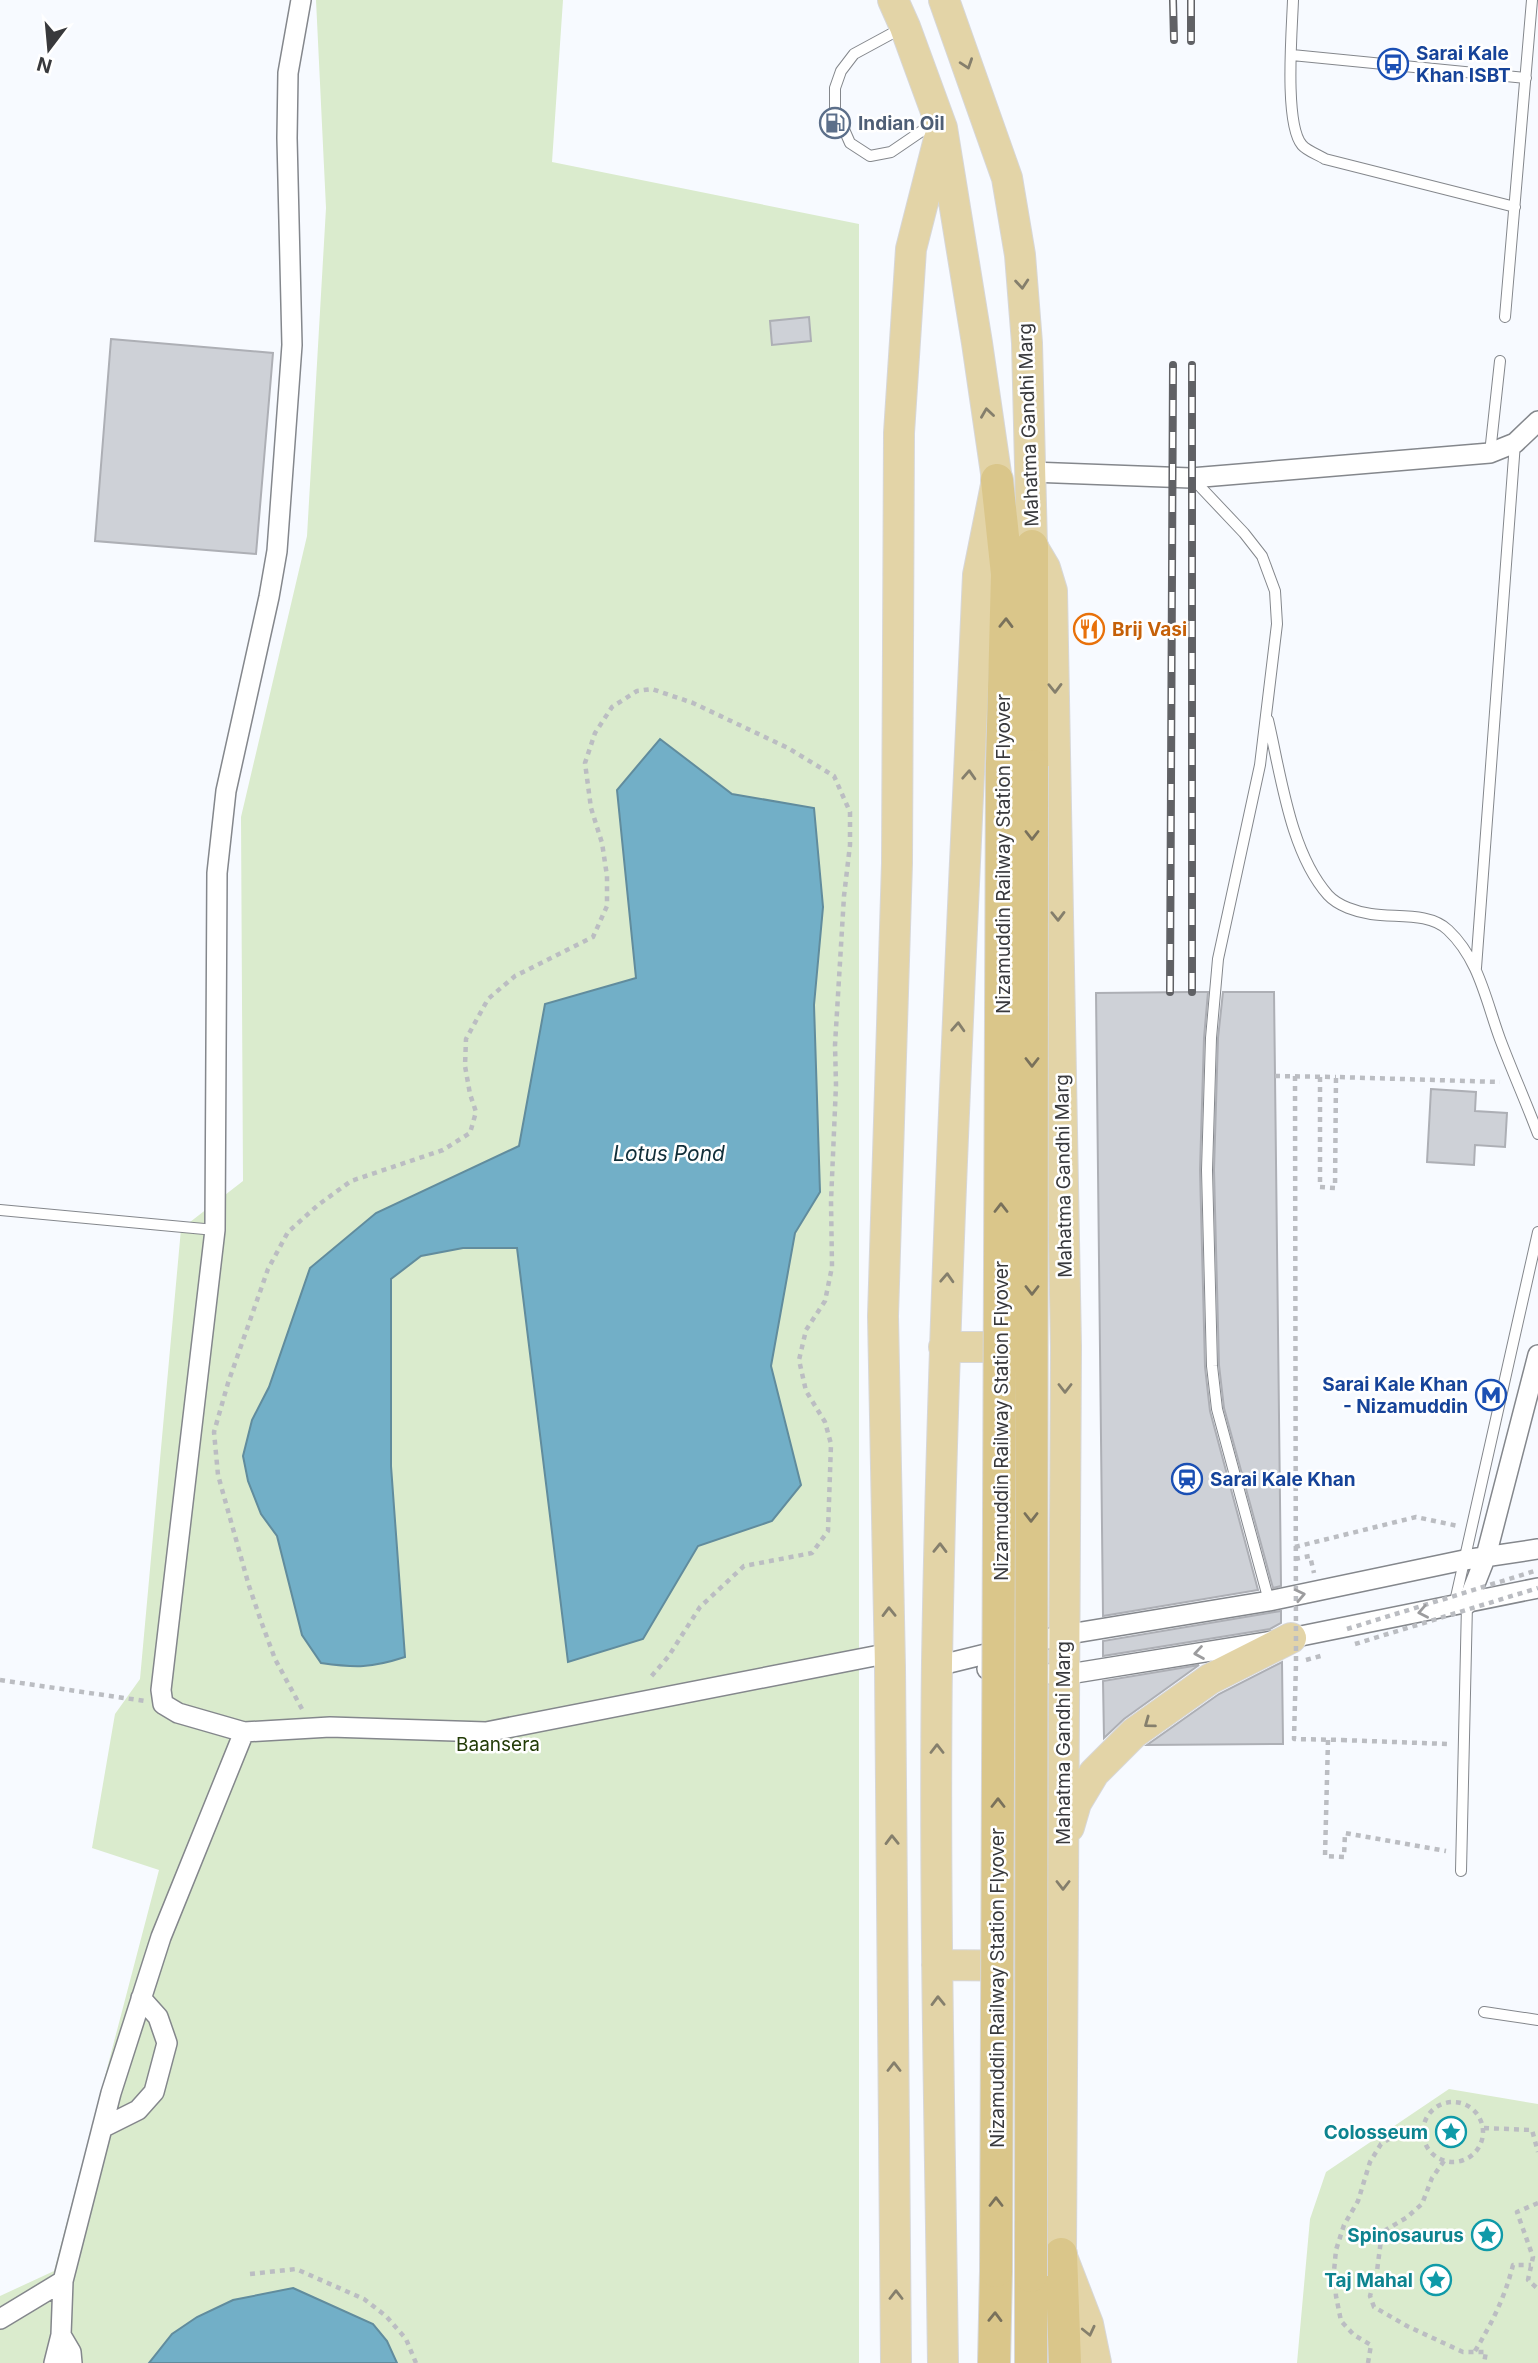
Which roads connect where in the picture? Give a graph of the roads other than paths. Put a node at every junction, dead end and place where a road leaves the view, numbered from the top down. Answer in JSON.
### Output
{"nodes":[{"id":1,"x":301,"y":0,"type":"edge"},
{"id":2,"x":944,"y":0,"type":"edge"},
{"id":3,"x":1293,"y":0,"type":"edge"},
{"id":4,"x":1532,"y":0,"type":"edge"},
{"id":5,"x":899,"y":13,"type":"edge"},
{"id":6,"x":1292,"y":55,"type":"junction"},
{"id":7,"x":1526,"y":78,"type":"junction"},
{"id":8,"x":940,"y":124,"type":"junction"},
{"id":9,"x":1515,"y":207,"type":"junction"},
{"id":10,"x":1505,"y":317,"type":"dead end"},
{"id":11,"x":1500,"y":361,"type":"dead end"},
{"id":12,"x":1538,"y":421,"type":"edge"},
{"id":13,"x":1515,"y":443,"type":"junction"},
{"id":14,"x":1490,"y":453,"type":"junction"},
{"id":15,"x":1031,"y":472,"type":"junction"},
{"id":16,"x":1192,"y":478,"type":"junction"},
{"id":17,"x":997,"y":480,"type":"junction"},
{"id":18,"x":1032,"y":546,"type":"junction"},
{"id":19,"x":1266,"y":712,"type":"junction"},
{"id":20,"x":1017,"y":765,"type":"junction"},
{"id":21,"x":1476,"y":968,"type":"junction"},
{"id":22,"x":1538,"y":1134,"type":"edge"},
{"id":23,"x":0,"y":1210,"type":"edge"},
{"id":24,"x":215,"y":1230,"type":"junction"},
{"id":25,"x":1538,"y":1232,"type":"edge"},
{"id":26,"x":1066,"y":1346,"type":"junction"},
{"id":27,"x":944,"y":1347,"type":"junction"},
{"id":28,"x":1538,"y":1355,"type":"edge"},
{"id":29,"x":1538,"y":1549,"type":"edge"},
{"id":30,"x":1486,"y":1556,"type":"junction"},
{"id":31,"x":1464,"y":1560,"type":"junction"},
{"id":32,"x":1538,"y":1588,"type":"edge"},
{"id":33,"x":1269,"y":1601,"type":"junction"},
{"id":34,"x":1461,"y":1605,"type":"junction"},
{"id":35,"x":1063,"y":1635,"type":"junction"},
{"id":36,"x":1291,"y":1638,"type":"junction"},
{"id":37,"x":890,"y":1653,"type":"junction"},
{"id":38,"x":937,"y":1665,"type":"junction"},
{"id":39,"x":1063,"y":1675,"type":"junction"},
{"id":40,"x":244,"y":1732,"type":"junction"},
{"id":41,"x":1063,"y":1849,"type":"junction"},
{"id":42,"x":1461,"y":1871,"type":"dead end"},
{"id":43,"x":937,"y":1965,"type":"junction"},
{"id":44,"x":1062,"y":1966,"type":"junction"},
{"id":45,"x":141,"y":1998,"type":"junction"},
{"id":46,"x":1484,"y":2012,"type":"dead end"},
{"id":47,"x":1538,"y":2020,"type":"edge"},
{"id":48,"x":102,"y":2128,"type":"junction"},
{"id":49,"x":1061,"y":2254,"type":"junction"},
{"id":50,"x":63,"y":2281,"type":"junction"},
{"id":51,"x":0,"y":2319,"type":"edge"},
{"id":52,"x":61,"y":2335,"type":"junction"},
{"id":53,"x":54,"y":2363,"type":"edge"},
{"id":54,"x":72,"y":2363,"type":"edge"},
{"id":55,"x":896,"y":2363,"type":"edge"},
{"id":56,"x":943,"y":2363,"type":"edge"},
{"id":57,"x":994,"y":2363,"type":"edge"},
{"id":58,"x":1031,"y":2363,"type":"edge"},
{"id":59,"x":1065,"y":2363,"type":"edge"},
{"id":60,"x":1096,"y":2363,"type":"edge"}],
"edges":[{"from":1,"to":24,"type":"street"},
{"from":2,"to":15,"type":"main road","name":"Mahatma Gandhi Marg","one_way":true},
{"from":3,"to":6,"type":"lane"},
{"from":4,"to":7,"type":"lane"},
{"from":5,"to":8,"type":"main road","name":"Mahatma Gandhi Marg"},
{"from":5,"to":8,"type":"lane"},
{"from":6,"to":7,"type":"lane"},
{"from":6,"to":9,"type":"lane"},
{"from":7,"to":9,"type":"lane"},
{"from":17,"to":8,"type":"main road","name":"Mahatma Gandhi Marg","one_way":true},
{"from":37,"to":8,"type":"main road","one_way":true},
{"from":9,"to":10,"type":"lane"},
{"from":11,"to":14,"type":"lane"},
{"from":12,"to":13,"type":"street"},
{"from":13,"to":14,"type":"street"},
{"from":13,"to":21,"type":"lane"},
{"from":14,"to":16,"type":"street"},
{"from":15,"to":16,"type":"street"},
{"from":15,"to":18,"type":"main road","name":"Mahatma Gandhi Marg"},
{"from":16,"to":19,"type":"lane"},
{"from":20,"to":17,"type":"highway","name":"Nizamuddin Railway Station Flyover","one_way":true},
{"from":27,"to":17,"type":"main road","name":"Mahatma Gandhi Marg","one_way":true},
{"from":18,"to":20,"type":"highway","name":"Nizamuddin Railway Station Flyover"},
{"from":18,"to":26,"type":"main road","name":"Mahatma Gandhi Marg","one_way":true},
{"from":19,"to":21,"type":"lane"},
{"from":19,"to":33,"type":"lane"},
{"from":57,"to":20,"type":"highway","name":"Nizamuddin Railway Station Flyover","one_way":true,"bridge":true},
{"from":20,"to":58,"type":"highway","name":"Nizamuddin Railway Station Flyover","one_way":true,"bridge":true},
{"from":21,"to":22,"type":"lane"},
{"from":23,"to":24,"type":"lane"},
{"from":24,"to":40,"type":"street"},
{"from":25,"to":31,"type":"lane"},
{"from":26,"to":27,"type":"main road"},
{"from":26,"to":35,"type":"main road","name":"Mahatma Gandhi Marg","one_way":true},
{"from":38,"to":27,"type":"main road","name":"Mahatma Gandhi Marg","one_way":true},
{"from":28,"to":30,"type":"street"},
{"from":29,"to":30,"type":"street"},
{"from":30,"to":31,"type":"street"},
{"from":30,"to":34,"type":"street"},
{"from":33,"to":31,"type":"street","one_way":true},
{"from":31,"to":34,"type":"lane"},
{"from":32,"to":34,"type":"street"},
{"from":33,"to":35,"type":"street"},
{"from":34,"to":36,"type":"street","one_way":true},
{"from":34,"to":42,"type":"lane"},
{"from":35,"to":38,"type":"street"},
{"from":35,"to":39,"type":"main road","name":"Mahatma Gandhi Marg"},
{"from":36,"to":39,"type":"street","one_way":true},
{"from":36,"to":41,"type":"main road","one_way":true},
{"from":37,"to":40,"type":"street"},
{"from":55,"to":37,"type":"main road","one_way":true},
{"from":38,"to":39,"type":"street"},
{"from":43,"to":38,"type":"main road","name":"Mahatma Gandhi Marg","one_way":true},
{"from":39,"to":41,"type":"main road","name":"Mahatma Gandhi Marg"},
{"from":40,"to":45,"type":"street"},
{"from":41,"to":44,"type":"main road","name":"Mahatma Gandhi Marg","one_way":true},
{"from":43,"to":44,"type":"main road"},
{"from":56,"to":43,"type":"main road","name":"Mahatma Gandhi Marg","one_way":true},
{"from":44,"to":49,"type":"main road","name":"Mahatma Gandhi Marg"},
{"from":45,"to":48,"type":"street"},
{"from":45,"to":48,"type":"street"},
{"from":46,"to":47,"type":"lane"},
{"from":48,"to":50,"type":"street"},
{"from":49,"to":59,"type":"highway"},
{"from":49,"to":60,"type":"main road","name":"Mahatma Gandhi Marg","one_way":true},
{"from":50,"to":51,"type":"street"},
{"from":50,"to":52,"type":"street"},
{"from":52,"to":53,"type":"street"},
{"from":52,"to":54,"type":"street"}]}
